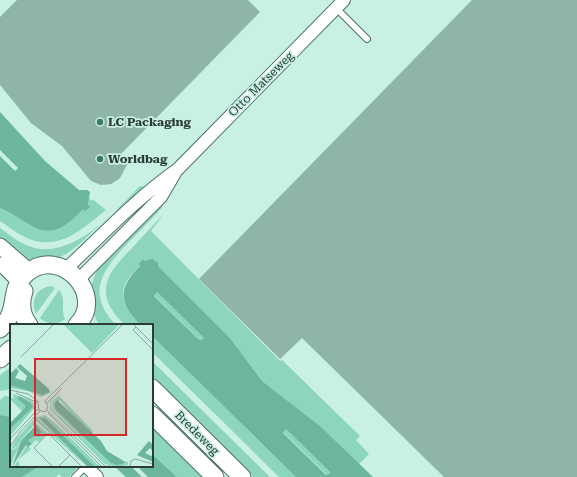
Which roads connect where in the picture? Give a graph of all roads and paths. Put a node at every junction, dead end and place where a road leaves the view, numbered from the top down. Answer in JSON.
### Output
{"nodes":[{"id":1,"x":340,"y":4,"type":"edge"},
{"id":2,"x":367,"y":39,"type":"dead end"},
{"id":3,"x":0,"y":246,"type":"edge"},
{"id":4,"x":0,"y":265,"type":"edge"},
{"id":5,"x":0,"y":273,"type":"edge"},
{"id":6,"x":68,"y":275,"type":"junction"},
{"id":7,"x":22,"y":282,"type":"junction"},
{"id":8,"x":20,"y":319,"type":"edge"},
{"id":9,"x":84,"y":322,"type":"edge"},
{"id":10,"x":0,"y":329,"type":"edge"},
{"id":11,"x":10,"y":331,"type":"edge"},
{"id":12,"x":0,"y":337,"type":"edge"},
{"id":13,"x":10,"y":350,"type":"edge"},
{"id":14,"x":0,"y":360,"type":"edge"},
{"id":15,"x":10,"y":362,"type":"edge"},
{"id":16,"x":0,"y":368,"type":"edge"},
{"id":17,"x":153,"y":389,"type":"edge"},
{"id":18,"x":153,"y":416,"type":"edge"},
{"id":19,"x":85,"y":467,"type":"edge"},
{"id":20,"x":87,"y":467,"type":"edge"},
{"id":21,"x":75,"y":477,"type":"edge"},
{"id":22,"x":97,"y":477,"type":"edge"},
{"id":23,"x":214,"y":477,"type":"edge"},
{"id":24,"x":242,"y":477,"type":"edge"}],
"edges":[{"from":1,"to":2,"type":"lane"},
{"from":1,"to":6,"type":"street","name":"Otto Matseweg"},
{"from":3,"to":7,"type":"street"},
{"from":4,"to":7,"type":"street"},
{"from":5,"to":7,"type":"street"},
{"from":6,"to":7,"type":"main road"},
{"from":6,"to":9,"type":"main road"},
{"from":7,"to":8,"type":"main road"},
{"from":8,"to":10,"type":"main road"},
{"from":11,"to":12,"type":"main road"},
{"from":13,"to":14,"type":"main road"},
{"from":15,"to":16,"type":"main road"},
{"from":17,"to":24,"type":"main road","name":"Bredeweg"},
{"from":18,"to":23,"type":"main road","name":"Bredeweg"},
{"from":19,"to":21,"type":"lane"},
{"from":20,"to":22,"type":"street"}]}
